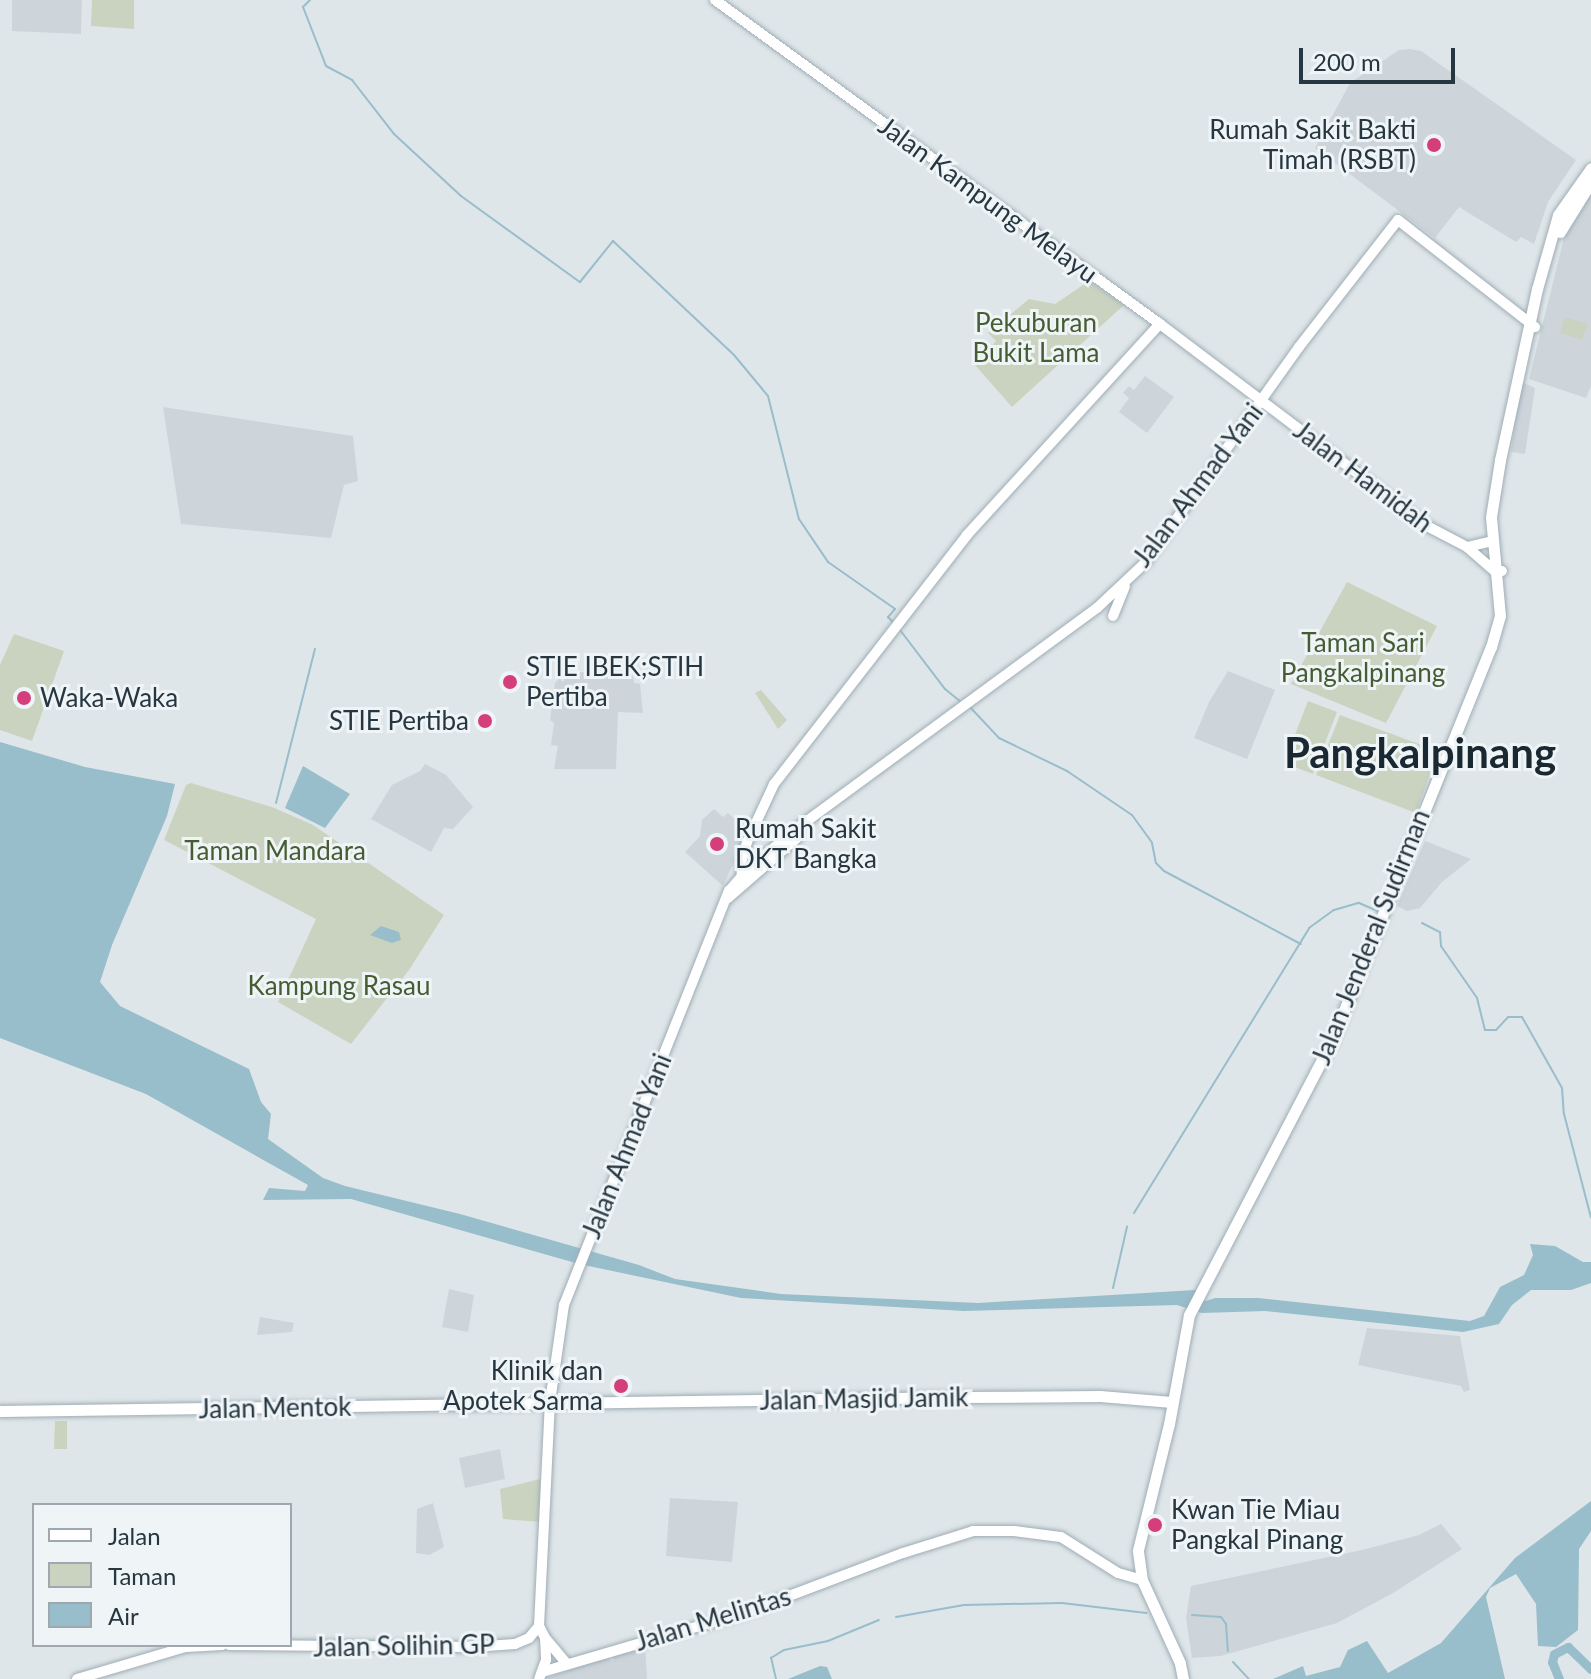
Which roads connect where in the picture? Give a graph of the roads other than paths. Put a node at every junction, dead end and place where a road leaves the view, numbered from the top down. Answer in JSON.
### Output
{"nodes":[{"id":1,"x":715,"y":0,"type":"edge"},
{"id":2,"x":1591,"y":168,"type":"edge"},
{"id":3,"x":1591,"y":182,"type":"edge"},
{"id":4,"x":1161,"y":325,"type":"junction"},
{"id":5,"x":1532,"y":325,"type":"junction"},
{"id":6,"x":1261,"y":401,"type":"junction"},
{"id":7,"x":1498,"y":488,"type":"junction"},
{"id":8,"x":1492,"y":541,"type":"junction"},
{"id":9,"x":1467,"y":547,"type":"junction"},
{"id":10,"x":1499,"y":572,"type":"junction"},
{"id":11,"x":1130,"y":577,"type":"junction"},
{"id":12,"x":1113,"y":616,"type":"dead end"},
{"id":13,"x":746,"y":876,"type":"junction"},
{"id":14,"x":550,"y":1402,"type":"junction"},
{"id":15,"x":1175,"y":1403,"type":"junction"},
{"id":16,"x":0,"y":1411,"type":"edge"},
{"id":17,"x":1142,"y":1580,"type":"junction"},
{"id":18,"x":539,"y":1626,"type":"junction"},
{"id":19,"x":545,"y":1638,"type":"junction"},
{"id":20,"x":292,"y":1646,"type":"edge"},
{"id":21,"x":186,"y":1647,"type":"edge"},
{"id":22,"x":567,"y":1664,"type":"junction"},
{"id":23,"x":540,"y":1675,"type":"edge"},
{"id":24,"x":77,"y":1679,"type":"edge"},
{"id":25,"x":1186,"y":1679,"type":"edge"}],
"edges":[{"from":1,"to":4,"type":"main road","name":"Jalan Kampung Melayu"},
{"from":2,"to":5,"type":"highway","name":"Jalan Jenderal Sudirman"},
{"from":3,"to":5,"type":"highway","name":"Jalan Jenderal Sudirman"},
{"from":4,"to":6,"type":"main road","name":"Jalan Kampung Melayu"},
{"from":4,"to":13,"type":"main road"},
{"from":5,"to":6,"type":"main road","name":"Jalan Ahmad Yani"},
{"from":5,"to":7,"type":"highway","name":"Jalan Jenderal Sudirman"},
{"from":6,"to":9,"type":"main road","name":"Jalan Hamidah"},
{"from":6,"to":11,"type":"main road","name":"Jalan Ahmad Yani"},
{"from":7,"to":8,"type":"highway","name":"Jalan Jenderal Sudirman"},
{"from":7,"to":10,"type":"highway","name":"Jalan Jenderal Sudirman"},
{"from":8,"to":9,"type":"main road"},
{"from":8,"to":10,"type":"highway","name":"Jalan Jenderal Sudirman"},
{"from":9,"to":10,"type":"main road","name":"Jalan Hamidah"},
{"from":10,"to":15,"type":"highway","name":"Jalan Jenderal Sudirman"},
{"from":11,"to":12,"type":"main road"},
{"from":11,"to":13,"type":"main road","name":"Jalan Ahmad Yani"},
{"from":13,"to":14,"type":"main road","name":"Jalan Ahmad Yani"},
{"from":14,"to":15,"type":"highway","name":"Jalan Masjid Jamik"},
{"from":14,"to":16,"type":"highway","name":"Jalan Mentok"},
{"from":14,"to":18,"type":"main road"},
{"from":15,"to":17,"type":"highway","name":"Jalan Jenderal Sudirman"},
{"from":15,"to":25,"type":"highway","name":"Jalan Jenderal Sudirman"},
{"from":17,"to":22,"type":"main road","name":"Jalan Melintas"},
{"from":17,"to":25,"type":"highway","name":"Jalan Jenderal Sudirman"},
{"from":18,"to":19,"type":"main road"},
{"from":18,"to":20,"type":"main road","name":"Jalan Solihin GP"},
{"from":19,"to":22,"type":"main road"},
{"from":19,"to":23,"type":"main road"},
{"from":21,"to":24,"type":"main road"},
{"from":22,"to":23,"type":"main road","name":"Jalan Melintas"}]}
